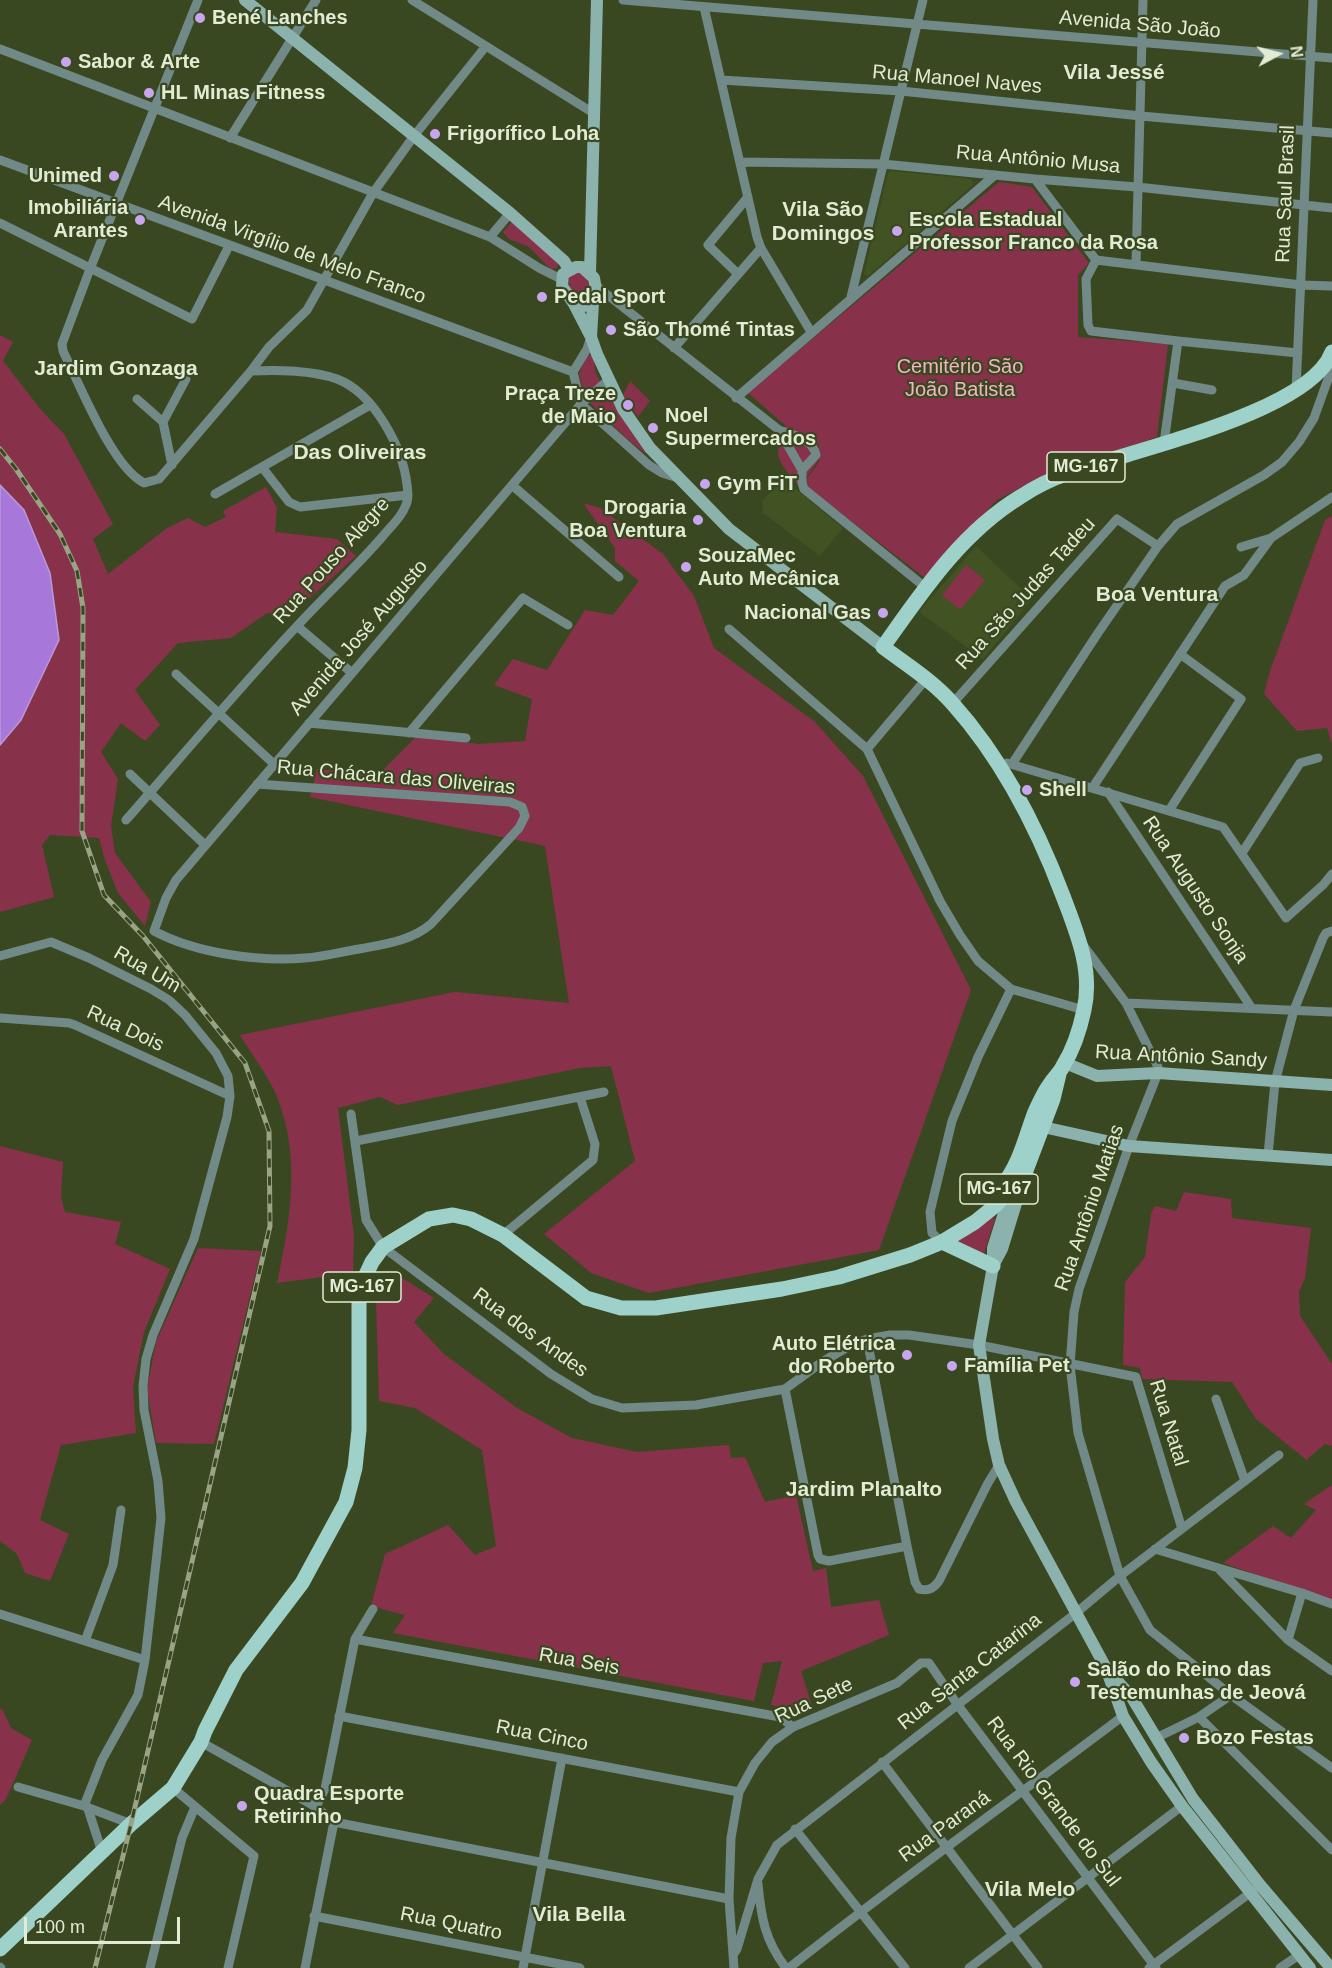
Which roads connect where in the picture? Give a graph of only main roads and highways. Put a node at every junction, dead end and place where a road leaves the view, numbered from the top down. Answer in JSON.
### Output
{"nodes":[{"id":1,"x":1331,"y":358,"type":"edge"},
{"id":2,"x":1062,"y":1068,"type":"junction"},
{"id":3,"x":1035,"y":1112,"type":"junction"},
{"id":4,"x":1043,"y":1127,"type":"junction"},
{"id":5,"x":959,"y":1232,"type":"junction"},
{"id":6,"x":942,"y":1242,"type":"junction"},
{"id":7,"x":993,"y":1266,"type":"road end"},
{"id":8,"x":0,"y":1949,"type":"edge"}],
"edges":[{"from":1,"to":2,"type":"main road","number":"MG-167"},
{"from":2,"to":3,"type":"main road","number":"MG-167"},
{"from":2,"to":4,"type":"main road","number":"MG-167"},
{"from":3,"to":4,"type":"main road"},
{"from":3,"to":5,"type":"main road","number":"MG-167"},
{"from":4,"to":5,"type":"main road","number":"MG-167"},
{"from":5,"to":6,"type":"main road","number":"MG-167"},
{"from":6,"to":7,"type":"main road"},
{"from":6,"to":8,"type":"main road","number":"MG-167"}]}
